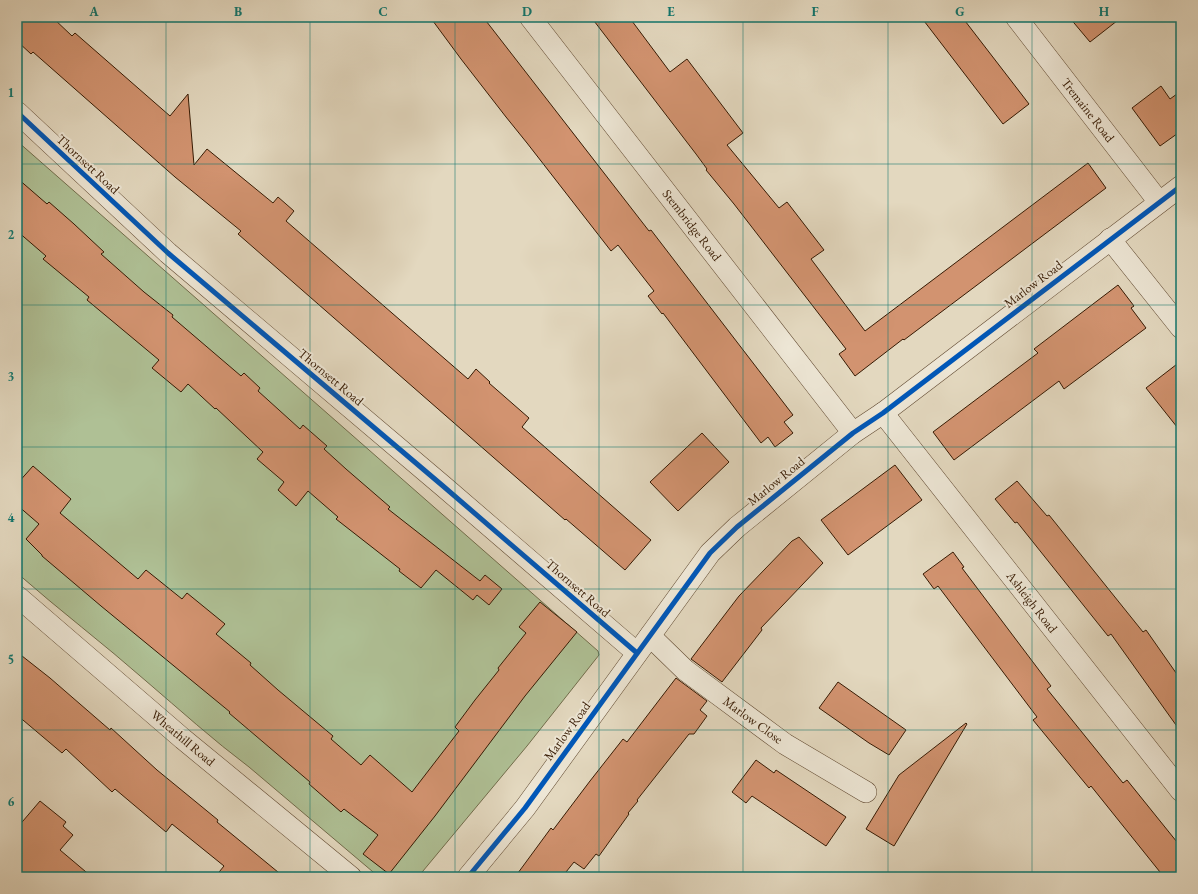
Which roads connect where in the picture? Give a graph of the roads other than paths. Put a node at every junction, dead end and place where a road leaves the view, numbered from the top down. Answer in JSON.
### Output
{"nodes":[{"id":1,"x":530,"y":17,"type":"edge"},
{"id":2,"x":1016,"y":17,"type":"edge"},
{"id":3,"x":17,"y":112,"type":"edge"},
{"id":4,"x":1181,"y":186,"type":"edge"},
{"id":5,"x":1159,"y":202,"type":"junction"},
{"id":6,"x":1110,"y":239,"type":"junction"},
{"id":7,"x":1181,"y":328,"type":"edge"},
{"id":8,"x":883,"y":413,"type":"junction"},
{"id":9,"x":853,"y":433,"type":"junction"},
{"id":10,"x":17,"y":596,"type":"edge"},
{"id":11,"x":650,"y":636,"type":"junction"},
{"id":12,"x":637,"y":653,"type":"junction"},
{"id":13,"x":1181,"y":791,"type":"edge"},
{"id":14,"x":866,"y":792,"type":"dead end"},
{"id":15,"x":351,"y":877,"type":"edge"},
{"id":16,"x":468,"y":877,"type":"edge"}],
"edges":[{"from":1,"to":9,"type":"street","name":"Stembridge Road"},
{"from":2,"to":5,"type":"street","name":"Tremaine Road"},
{"from":3,"to":12,"type":"street","name":"Thornsett Road"},
{"from":4,"to":5,"type":"street","name":"Marlow Road"},
{"from":5,"to":6,"type":"street","name":"Marlow Road"},
{"from":6,"to":7,"type":"street"},
{"from":6,"to":8,"type":"street","name":"Marlow Road"},
{"from":8,"to":9,"type":"street","name":"Marlow Road"},
{"from":8,"to":13,"type":"street","name":"Ashleigh Road"},
{"from":9,"to":11,"type":"street","name":"Marlow Road"},
{"from":10,"to":15,"type":"street","name":"Wheathill Road"},
{"from":11,"to":12,"type":"street","name":"Marlow Road"},
{"from":11,"to":14,"type":"street","name":"Marlow Close"},
{"from":12,"to":16,"type":"street","name":"Marlow Road"}]}
